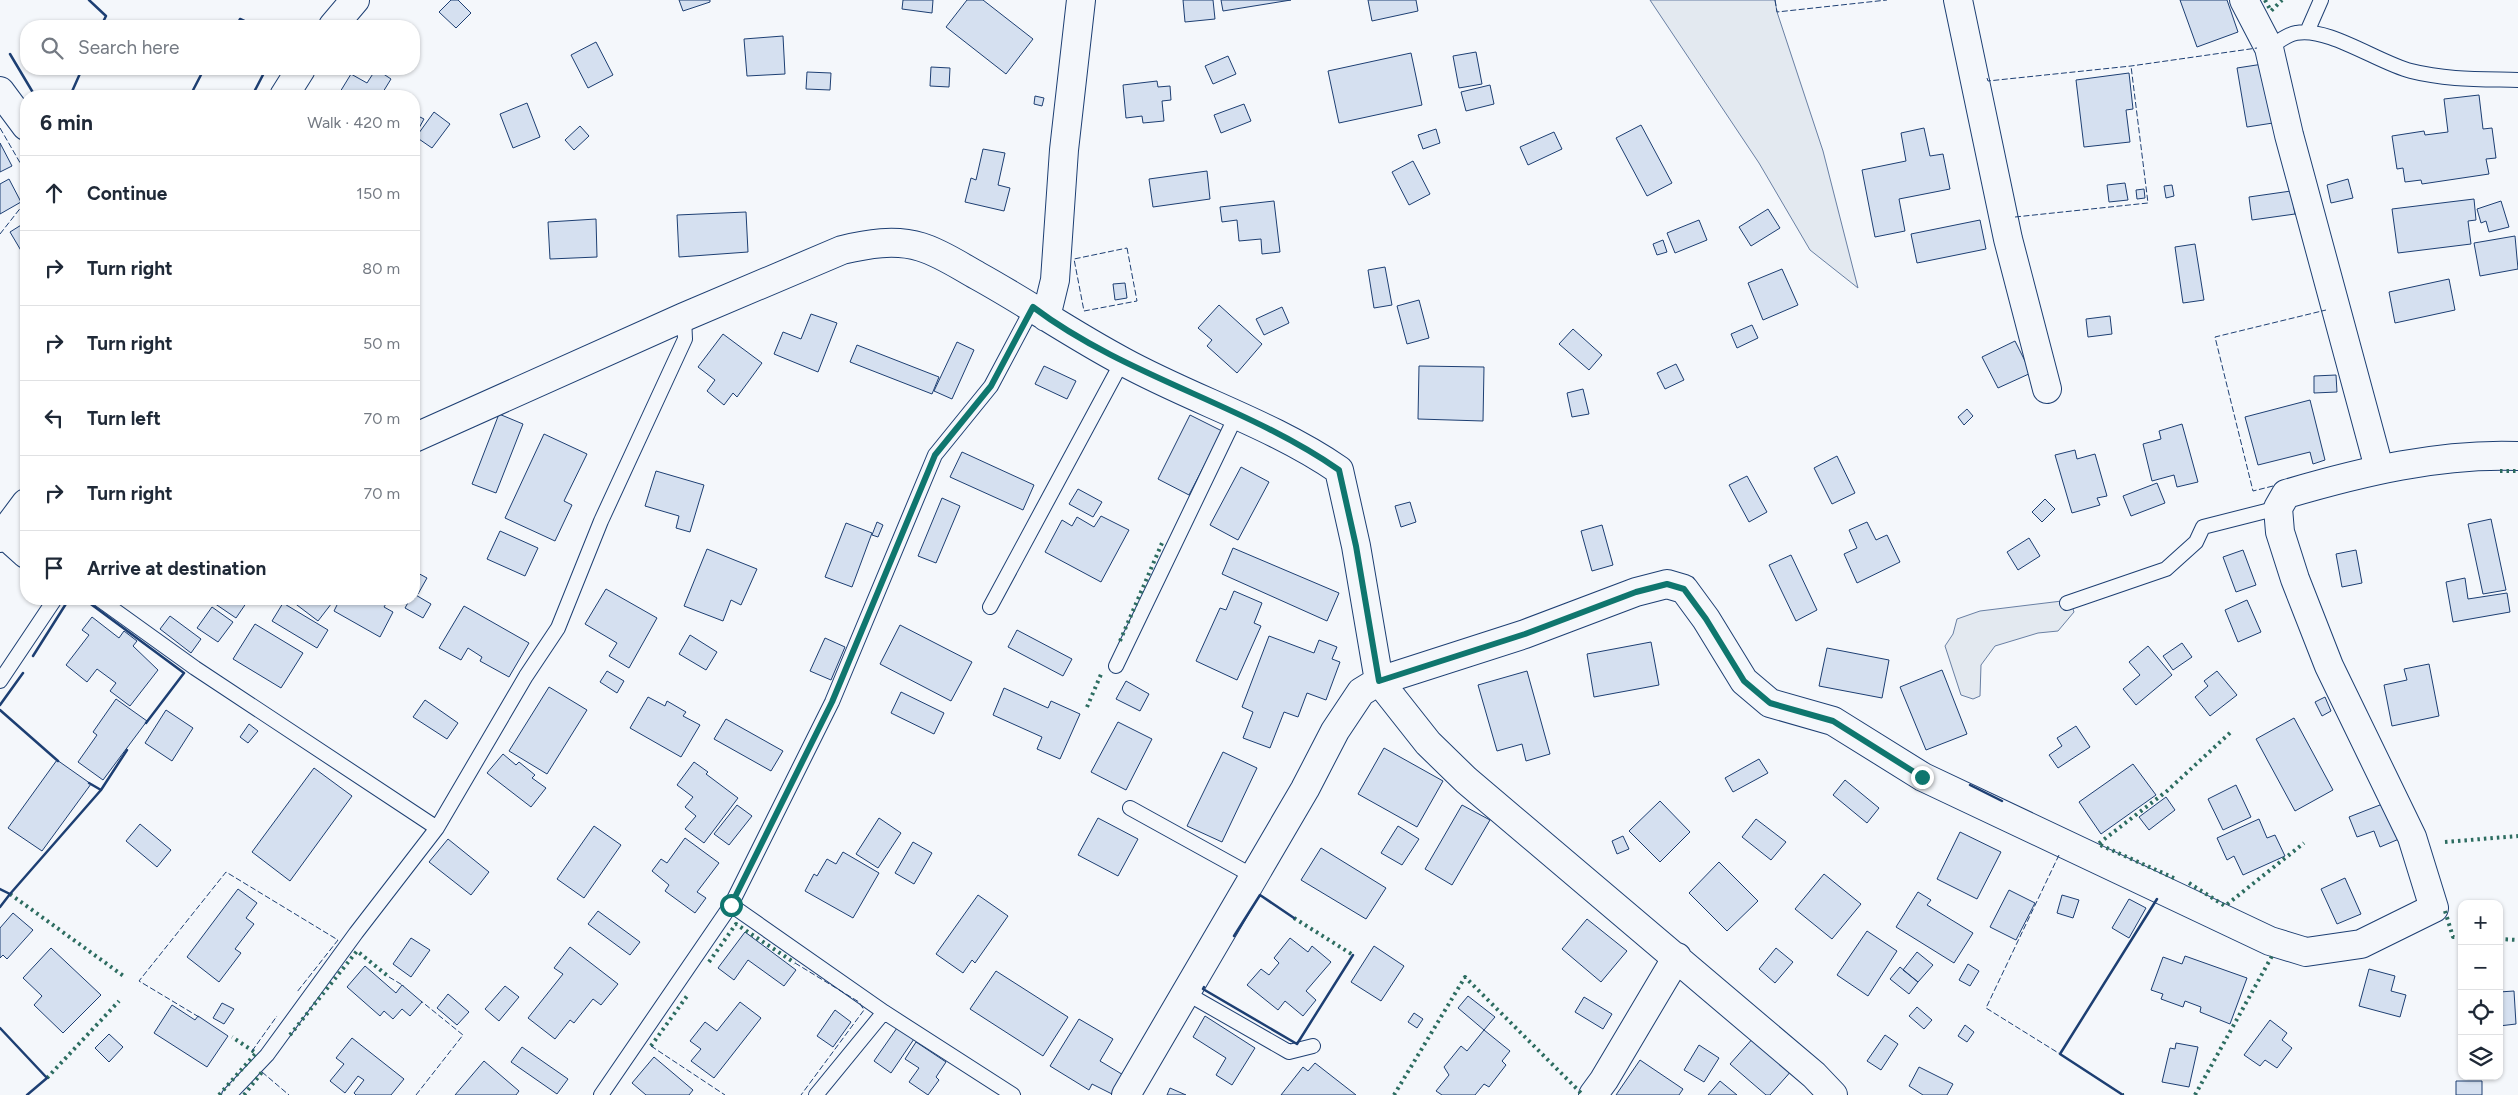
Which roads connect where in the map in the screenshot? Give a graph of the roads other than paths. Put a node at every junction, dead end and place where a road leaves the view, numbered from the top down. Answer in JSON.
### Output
{"nodes":[{"id":1,"x":355,"y":0,"type":"edge"},
{"id":2,"x":1082,"y":0,"type":"edge"},
{"id":3,"x":1958,"y":0,"type":"edge"},
{"id":4,"x":2244,"y":0,"type":"edge"},
{"id":5,"x":2321,"y":0,"type":"edge"},
{"id":6,"x":338,"y":20,"type":"edge"},
{"id":7,"x":2307,"y":32,"type":"junction"},
{"id":8,"x":2269,"y":48,"type":"junction"},
{"id":9,"x":297,"y":75,"type":"edge"},
{"id":10,"x":2518,"y":80,"type":"edge"},
{"id":11,"x":288,"y":90,"type":"edge"},
{"id":12,"x":0,"y":91,"type":"edge"},
{"id":13,"x":20,"y":118,"type":"edge"},
{"id":14,"x":1039,"y":312,"type":"junction"},
{"id":15,"x":684,"y":316,"type":"junction"},
{"id":16,"x":1122,"y":362,"type":"junction"},
{"id":17,"x":2046,"y":389,"type":"dead end"},
{"id":18,"x":1237,"y":414,"type":"junction"},
{"id":19,"x":420,"y":435,"type":"edge"},
{"id":20,"x":2518,"y":456,"type":"edge"},
{"id":21,"x":2378,"y":468,"type":"junction"},
{"id":22,"x":2278,"y":508,"type":"junction"},
{"id":23,"x":20,"y":511,"type":"edge"},
{"id":24,"x":2,"y":536,"type":"edge"},
{"id":25,"x":20,"y":550,"type":"edge"},
{"id":26,"x":2067,"y":603,"type":"dead end"},
{"id":27,"x":51,"y":605,"type":"edge"},
{"id":28,"x":106,"y":605,"type":"edge"},
{"id":29,"x":990,"y":607,"type":"dead end"},
{"id":30,"x":1116,"y":666,"type":"dead end"},
{"id":31,"x":0,"y":681,"type":"edge"},
{"id":32,"x":1379,"y":681,"type":"junction"},
{"id":33,"x":1130,"y":808,"type":"dead end"},
{"id":34,"x":437,"y":828,"type":"junction"},
{"id":35,"x":1253,"y":876,"type":"junction"},
{"id":36,"x":731,"y":905,"type":"junction"},
{"id":37,"x":1677,"y":957,"type":"junction"},
{"id":38,"x":1186,"y":993,"type":"junction"},
{"id":39,"x":884,"y":1012,"type":"junction"},
{"id":40,"x":1313,"y":1046,"type":"dead end"},
{"id":41,"x":1810,"y":1085,"type":"edge"},
{"id":42,"x":229,"y":1095,"type":"edge"},
{"id":43,"x":601,"y":1095,"type":"edge"},
{"id":44,"x":816,"y":1095,"type":"edge"},
{"id":45,"x":1014,"y":1095,"type":"edge"},
{"id":46,"x":1126,"y":1095,"type":"edge"},
{"id":47,"x":1593,"y":1095,"type":"edge"},
{"id":48,"x":1833,"y":1095,"type":"edge"}],
"edges":[{"from":1,"to":6,"type":"street"},
{"from":2,"to":14,"type":"street"},
{"from":3,"to":17,"type":"street"},
{"from":4,"to":8,"type":"street"},
{"from":5,"to":7,"type":"lane"},
{"from":7,"to":8,"type":"lane"},
{"from":7,"to":10,"type":"lane"},
{"from":8,"to":21,"type":"street"},
{"from":9,"to":11,"type":"street"},
{"from":12,"to":13,"type":"street"},
{"from":14,"to":15,"type":"street"},
{"from":14,"to":16,"type":"street"},
{"from":14,"to":36,"type":"lane"},
{"from":15,"to":19,"type":"street"},
{"from":15,"to":34,"type":"lane"},
{"from":16,"to":18,"type":"street"},
{"from":16,"to":29,"type":"lane"},
{"from":18,"to":30,"type":"lane"},
{"from":18,"to":32,"type":"street"},
{"from":20,"to":21,"type":"street"},
{"from":21,"to":22,"type":"street"},
{"from":22,"to":26,"type":"lane"},
{"from":22,"to":32,"type":"street"},
{"from":23,"to":24,"type":"street"},
{"from":24,"to":25,"type":"street"},
{"from":27,"to":31,"type":"lane"},
{"from":28,"to":34,"type":"lane"},
{"from":32,"to":35,"type":"street"},
{"from":32,"to":37,"type":"street"},
{"from":33,"to":35,"type":"lane"},
{"from":34,"to":42,"type":"lane"},
{"from":35,"to":38,"type":"street"},
{"from":36,"to":39,"type":"lane"},
{"from":36,"to":43,"type":"lane"},
{"from":37,"to":41,"type":"street"},
{"from":37,"to":47,"type":"street"},
{"from":38,"to":40,"type":"lane"},
{"from":38,"to":46,"type":"street"},
{"from":39,"to":44,"type":"lane"},
{"from":39,"to":45,"type":"lane"},
{"from":41,"to":48,"type":"street"}]}
